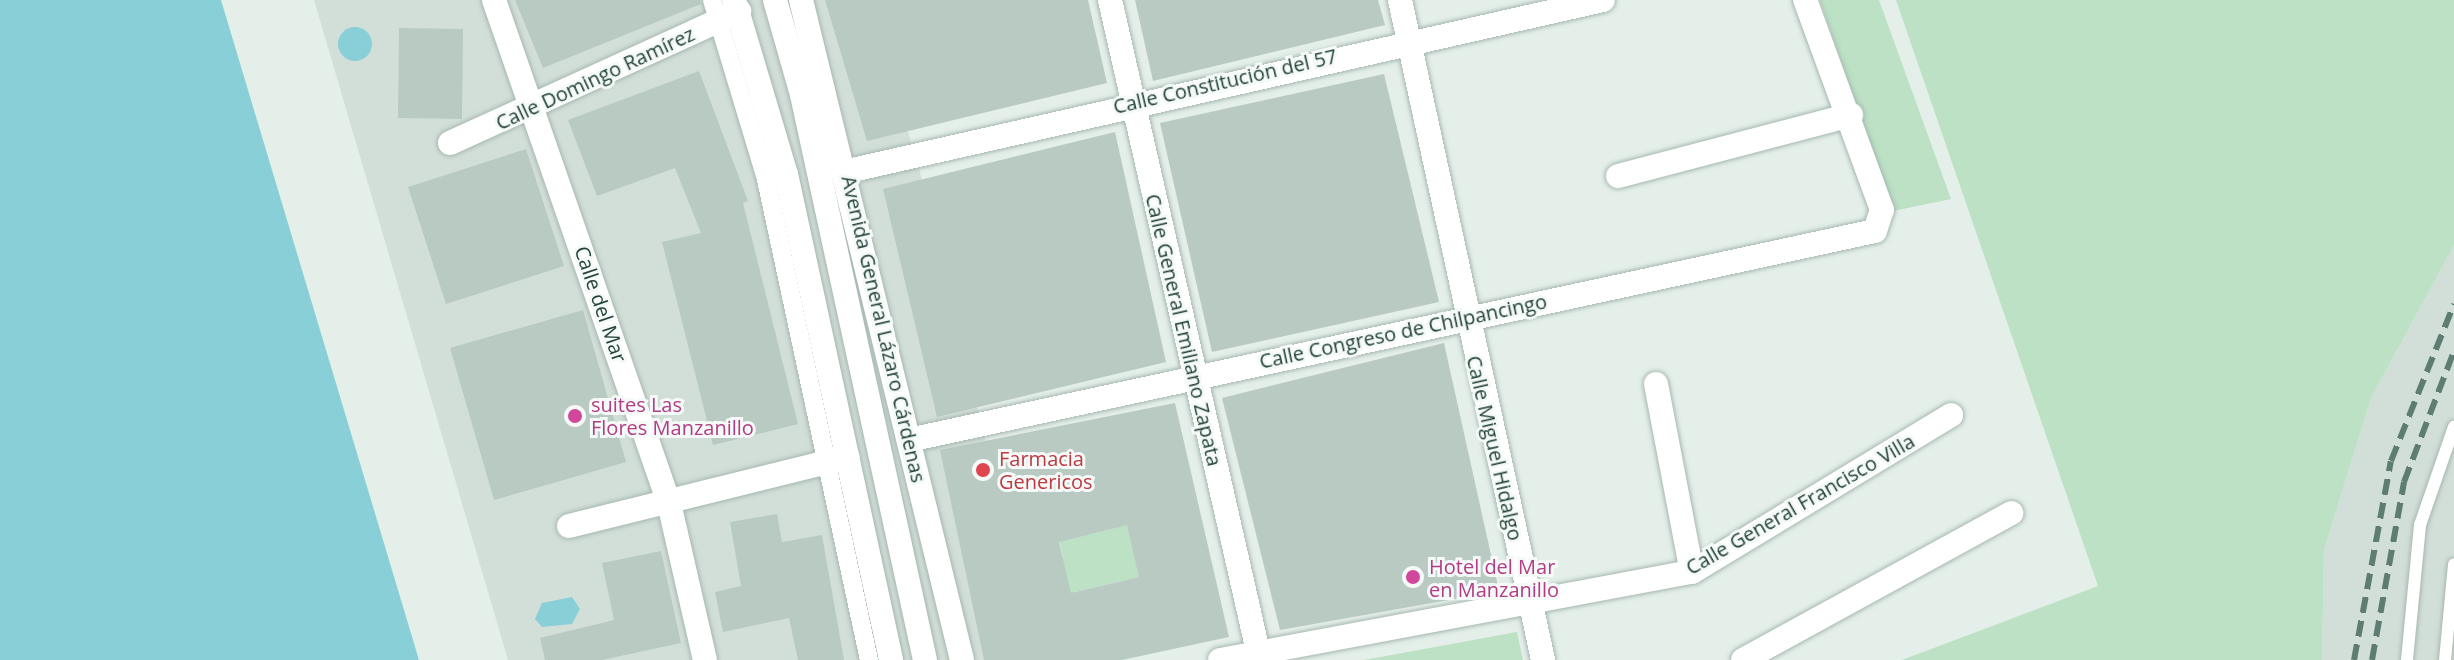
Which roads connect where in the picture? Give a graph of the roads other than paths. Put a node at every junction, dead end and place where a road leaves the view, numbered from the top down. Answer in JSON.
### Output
{"nodes":[{"id":1,"x":494,"y":0,"type":"edge"},
{"id":2,"x":775,"y":0,"type":"edge"},
{"id":3,"x":801,"y":0,"type":"edge"},
{"id":4,"x":1110,"y":0,"type":"edge"},
{"id":5,"x":1400,"y":0,"type":"edge"},
{"id":6,"x":1603,"y":0,"type":"edge"},
{"id":7,"x":1805,"y":0,"type":"edge"},
{"id":8,"x":726,"y":8,"type":"edge"},
{"id":9,"x":1408,"y":40,"type":"junction"},
{"id":10,"x":1132,"y":101,"type":"junction"},
{"id":11,"x":534,"y":107,"type":"junction"},
{"id":12,"x":1851,"y":115,"type":"junction"},
{"id":13,"x":450,"y":143,"type":"dead end"},
{"id":14,"x":848,"y":171,"type":"junction"},
{"id":15,"x":1618,"y":176,"type":"dead end"},
{"id":16,"x":1466,"y":317,"type":"junction"},
{"id":17,"x":1194,"y":376,"type":"junction"},
{"id":18,"x":1656,"y":384,"type":"dead end"},
{"id":19,"x":1951,"y":415,"type":"dead end"},
{"id":20,"x":2454,"y":427,"type":"edge"},
{"id":21,"x":909,"y":440,"type":"junction"},
{"id":22,"x":838,"y":460,"type":"junction"},
{"id":23,"x":669,"y":503,"type":"junction"},
{"id":24,"x":2011,"y":513,"type":"dead end"},
{"id":25,"x":569,"y":526,"type":"dead end"},
{"id":26,"x":2454,"y":564,"type":"edge"},
{"id":27,"x":1692,"y":572,"type":"junction"},
{"id":28,"x":1530,"y":606,"type":"junction"},
{"id":29,"x":1259,"y":656,"type":"edge"},
{"id":30,"x":705,"y":660,"type":"edge"},
{"id":31,"x":869,"y":660,"type":"edge"},
{"id":32,"x":891,"y":660,"type":"edge"},
{"id":33,"x":925,"y":660,"type":"edge"},
{"id":34,"x":962,"y":660,"type":"edge"},
{"id":35,"x":1220,"y":660,"type":"edge"},
{"id":36,"x":1543,"y":660,"type":"edge"},
{"id":37,"x":1743,"y":660,"type":"edge"},
{"id":38,"x":2407,"y":660,"type":"edge"},
{"id":39,"x":2445,"y":660,"type":"edge"}],
"edges":[{"from":1,"to":11,"type":"street","name":"Calle del Mar"},
{"from":2,"to":33,"type":"street","name":"Avenida General Lázaro Cárdenas"},
{"from":3,"to":14,"type":"street","name":"Avenida General Lázaro Cárdenas"},
{"from":4,"to":10,"type":"street","name":"Calle General Emiliano Zapata"},
{"from":5,"to":9,"type":"street","name":"Calle Miguel Hidalgo"},
{"from":6,"to":9,"type":"street","name":"Calle Constitución del 57"},
{"from":7,"to":12,"type":"street"},
{"from":8,"to":11,"type":"street","name":"Calle Domingo Ramírez"},
{"from":8,"to":22,"type":"street"},
{"from":9,"to":10,"type":"street","name":"Calle Constitución del 57"},
{"from":9,"to":16,"type":"street","name":"Calle Miguel Hidalgo"},
{"from":10,"to":14,"type":"street","name":"Calle Constitución del 57"},
{"from":10,"to":17,"type":"street","name":"Calle General Emiliano Zapata"},
{"from":11,"to":13,"type":"street","name":"Calle Domingo Ramírez"},
{"from":11,"to":23,"type":"street","name":"Calle del Mar"},
{"from":12,"to":15,"type":"street"},
{"from":12,"to":16,"type":"street","name":"Calle Congreso de Chilpancingo"},
{"from":14,"to":21,"type":"street","name":"Avenida General Lázaro Cárdenas"},
{"from":16,"to":17,"type":"street","name":"Calle Congreso de Chilpancingo"},
{"from":16,"to":28,"type":"street","name":"Calle Miguel Hidalgo"},
{"from":17,"to":21,"type":"street","name":"Calle Congreso de Chilpancingo"},
{"from":17,"to":29,"type":"street","name":"Calle General Emiliano Zapata"},
{"from":18,"to":27,"type":"street"},
{"from":19,"to":27,"type":"street","name":"Calle General Francisco Villa"},
{"from":20,"to":38,"type":"lane"},
{"from":21,"to":34,"type":"street","name":"Avenida General Lázaro Cárdenas"},
{"from":22,"to":23,"type":"street"},
{"from":22,"to":31,"type":"street"},
{"from":22,"to":32,"type":"street"},
{"from":23,"to":25,"type":"street"},
{"from":23,"to":30,"type":"street","name":"Calle del Mar"},
{"from":24,"to":37,"type":"street"},
{"from":26,"to":39,"type":"lane"},
{"from":27,"to":28,"type":"street","name":"Calle General Francisco Villa"},
{"from":28,"to":29,"type":"street","name":"Calle General Francisco Villa"},
{"from":28,"to":36,"type":"street","name":"Calle Miguel Hidalgo"},
{"from":29,"to":35,"type":"street","name":"Calle General Francisco Villa"}]}
